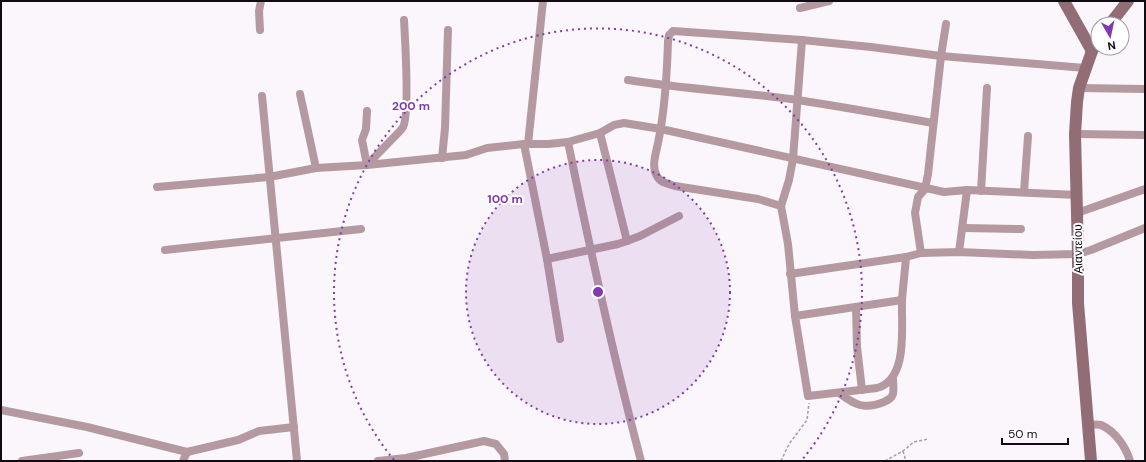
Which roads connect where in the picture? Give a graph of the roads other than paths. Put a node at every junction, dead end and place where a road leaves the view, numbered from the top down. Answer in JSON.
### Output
{"nodes":[{"id":1,"x":261,"y":1,"type":"edge"},
{"id":2,"x":543,"y":1,"type":"edge"},
{"id":3,"x":829,"y":1,"type":"edge"},
{"id":4,"x":1064,"y":1,"type":"edge"},
{"id":5,"x":1128,"y":1,"type":"edge"},
{"id":6,"x":800,"y":8,"type":"dead end"},
{"id":7,"x":1116,"y":16,"type":"edge"},
{"id":8,"x":404,"y":20,"type":"dead end"},
{"id":9,"x":946,"y":24,"type":"dead end"},
{"id":10,"x":260,"y":30,"type":"dead end"},
{"id":11,"x":448,"y":30,"type":"dead end"},
{"id":12,"x":802,"y":40,"type":"junction"},
{"id":13,"x":1090,"y":47,"type":"edge"},
{"id":14,"x":941,"y":56,"type":"junction"},
{"id":15,"x":1090,"y":56,"type":"edge"},
{"id":16,"x":1085,"y":68,"type":"junction"},
{"id":17,"x":628,"y":80,"type":"dead end"},
{"id":18,"x":666,"y":86,"type":"junction"},
{"id":19,"x":987,"y":88,"type":"dead end"},
{"id":20,"x":1079,"y":88,"type":"junction"},
{"id":21,"x":1145,"y":89,"type":"edge"},
{"id":22,"x":300,"y":94,"type":"dead end"},
{"id":23,"x":262,"y":96,"type":"dead end"},
{"id":24,"x":797,"y":100,"type":"junction"},
{"id":25,"x":367,"y":111,"type":"dead end"},
{"id":26,"x":933,"y":123,"type":"junction"},
{"id":27,"x":661,"y":129,"type":"junction"},
{"id":28,"x":600,"y":132,"type":"junction"},
{"id":29,"x":1075,"y":134,"type":"junction"},
{"id":30,"x":1145,"y":135,"type":"edge"},
{"id":31,"x":1028,"y":136,"type":"dead end"},
{"id":32,"x":568,"y":142,"type":"junction"},
{"id":33,"x":526,"y":144,"type":"junction"},
{"id":34,"x":442,"y":158,"type":"junction"},
{"id":35,"x":793,"y":158,"type":"junction"},
{"id":36,"x":367,"y":165,"type":"junction"},
{"id":37,"x":316,"y":168,"type":"junction"},
{"id":38,"x":269,"y":177,"type":"junction"},
{"id":39,"x":157,"y":187,"type":"dead end"},
{"id":40,"x":925,"y":189,"type":"junction"},
{"id":41,"x":1145,"y":189,"type":"edge"},
{"id":42,"x":967,"y":190,"type":"junction"},
{"id":43,"x":981,"y":191,"type":"junction"},
{"id":44,"x":1024,"y":192,"type":"junction"},
{"id":45,"x":1077,"y":195,"type":"junction"},
{"id":46,"x":780,"y":206,"type":"junction"},
{"id":47,"x":1077,"y":213,"type":"junction"},
{"id":48,"x":679,"y":216,"type":"dead end"},
{"id":49,"x":963,"y":228,"type":"junction"},
{"id":50,"x":1145,"y":228,"type":"edge"},
{"id":51,"x":361,"y":229,"type":"dead end"},
{"id":52,"x":1021,"y":229,"type":"dead end"},
{"id":53,"x":275,"y":237,"type":"junction"},
{"id":54,"x":627,"y":241,"type":"junction"},
{"id":55,"x":165,"y":250,"type":"dead end"},
{"id":56,"x":590,"y":250,"type":"junction"},
{"id":57,"x":959,"y":252,"type":"junction"},
{"id":58,"x":921,"y":253,"type":"junction"},
{"id":59,"x":1078,"y":254,"type":"junction"},
{"id":60,"x":906,"y":257,"type":"junction"},
{"id":61,"x":547,"y":258,"type":"junction"},
{"id":62,"x":790,"y":274,"type":"junction"},
{"id":63,"x":902,"y":300,"type":"junction"},
{"id":64,"x":856,"y":308,"type":"junction"},
{"id":65,"x":795,"y":316,"type":"junction"},
{"id":66,"x":560,"y":339,"type":"dead end"},
{"id":67,"x":893,"y":378,"type":"junction"},
{"id":68,"x":862,"y":390,"type":"junction"},
{"id":69,"x":839,"y":393,"type":"junction"},
{"id":70,"x":1,"y":410,"type":"edge"},
{"id":71,"x":1088,"y":425,"type":"junction"},
{"id":72,"x":294,"y":428,"type":"junction"},
{"id":73,"x":187,"y":452,"type":"junction"},
{"id":74,"x":79,"y":453,"type":"dead end"},
{"id":75,"x":22,"y":461,"type":"edge"},
{"id":76,"x":183,"y":461,"type":"edge"},
{"id":77,"x":297,"y":461,"type":"edge"},
{"id":78,"x":378,"y":461,"type":"edge"},
{"id":79,"x":505,"y":461,"type":"edge"},
{"id":80,"x":641,"y":461,"type":"edge"},
{"id":81,"x":1090,"y":461,"type":"edge"},
{"id":82,"x":1130,"y":461,"type":"edge"}],
"edges":[{"from":1,"to":10,"type":"street"},
{"from":2,"to":33,"type":"street"},
{"from":3,"to":6,"type":"street"},
{"from":4,"to":13,"type":"main road"},
{"from":5,"to":7,"type":"main road"},
{"from":8,"to":36,"type":"street"},
{"from":9,"to":14,"type":"street"},
{"from":11,"to":34,"type":"street"},
{"from":12,"to":14,"type":"street"},
{"from":12,"to":18,"type":"street"},
{"from":12,"to":24,"type":"street"},
{"from":14,"to":16,"type":"street"},
{"from":14,"to":26,"type":"street"},
{"from":15,"to":16,"type":"main road","name":"Αιαντείου"},
{"from":16,"to":20,"type":"main road","name":"Αιαντείου"},
{"from":17,"to":18,"type":"street"},
{"from":18,"to":24,"type":"street"},
{"from":18,"to":27,"type":"street"},
{"from":19,"to":43,"type":"street"},
{"from":20,"to":21,"type":"street"},
{"from":20,"to":29,"type":"main road","name":"Αιαντείου"},
{"from":22,"to":37,"type":"street"},
{"from":23,"to":38,"type":"street"},
{"from":24,"to":26,"type":"street"},
{"from":24,"to":35,"type":"street"},
{"from":25,"to":36,"type":"street"},
{"from":26,"to":40,"type":"street"},
{"from":27,"to":28,"type":"street"},
{"from":27,"to":35,"type":"street"},
{"from":27,"to":46,"type":"street"},
{"from":28,"to":32,"type":"street"},
{"from":28,"to":54,"type":"street"},
{"from":29,"to":30,"type":"street"},
{"from":29,"to":45,"type":"main road","name":"Αιαντείου"},
{"from":31,"to":44,"type":"street"},
{"from":32,"to":33,"type":"street"},
{"from":32,"to":56,"type":"street"},
{"from":33,"to":34,"type":"street"},
{"from":33,"to":61,"type":"street"},
{"from":34,"to":36,"type":"street"},
{"from":35,"to":40,"type":"street"},
{"from":35,"to":46,"type":"street"},
{"from":36,"to":37,"type":"street"},
{"from":37,"to":38,"type":"street"},
{"from":38,"to":39,"type":"street"},
{"from":38,"to":53,"type":"street"},
{"from":40,"to":42,"type":"street"},
{"from":40,"to":58,"type":"street"},
{"from":41,"to":47,"type":"street"},
{"from":42,"to":43,"type":"street"},
{"from":42,"to":49,"type":"street"},
{"from":43,"to":44,"type":"street"},
{"from":44,"to":45,"type":"street"},
{"from":45,"to":47,"type":"main road","name":"Αιαντείου"},
{"from":46,"to":62,"type":"street"},
{"from":47,"to":59,"type":"main road","name":"Αιαντείου"},
{"from":48,"to":54,"type":"street"},
{"from":49,"to":52,"type":"street"},
{"from":49,"to":57,"type":"street"},
{"from":50,"to":59,"type":"street"},
{"from":51,"to":53,"type":"street"},
{"from":53,"to":55,"type":"street"},
{"from":53,"to":72,"type":"street"},
{"from":54,"to":56,"type":"street"},
{"from":56,"to":61,"type":"street"},
{"from":56,"to":80,"type":"street"},
{"from":57,"to":58,"type":"street"},
{"from":57,"to":59,"type":"street"},
{"from":58,"to":60,"type":"street"},
{"from":59,"to":71,"type":"main road","name":"Αιαντείου"},
{"from":60,"to":62,"type":"street"},
{"from":60,"to":63,"type":"street"},
{"from":61,"to":66,"type":"street"},
{"from":62,"to":65,"type":"street"},
{"from":63,"to":64,"type":"street"},
{"from":63,"to":67,"type":"street"},
{"from":64,"to":65,"type":"street"},
{"from":64,"to":68,"type":"street"},
{"from":65,"to":69,"type":"street"},
{"from":67,"to":68,"type":"street"},
{"from":67,"to":69,"type":"street"},
{"from":68,"to":69,"type":"street"},
{"from":70,"to":73,"type":"street"},
{"from":71,"to":81,"type":"main road","name":"Αιαντείου"},
{"from":71,"to":82,"type":"street"},
{"from":72,"to":73,"type":"street"},
{"from":72,"to":77,"type":"street"},
{"from":73,"to":76,"type":"street"},
{"from":74,"to":75,"type":"street"},
{"from":78,"to":79,"type":"street"}]}
